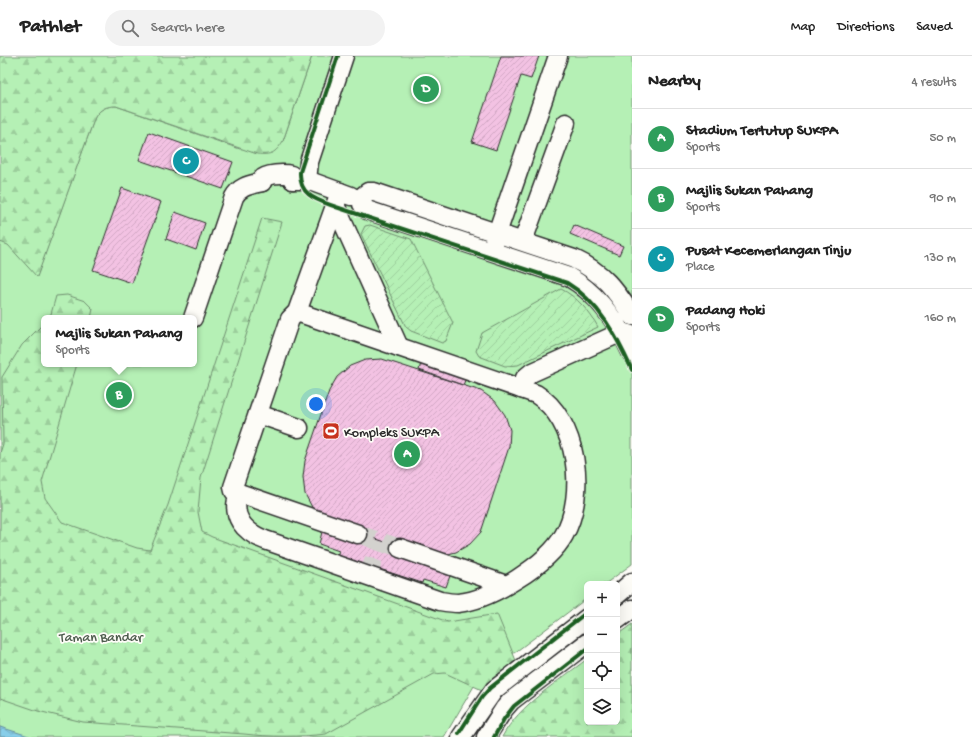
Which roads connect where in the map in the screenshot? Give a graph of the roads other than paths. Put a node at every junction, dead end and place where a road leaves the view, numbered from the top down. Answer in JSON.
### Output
{"nodes":[{"id":1,"x":344,"y":56,"type":"edge"},
{"id":2,"x":558,"y":56,"type":"edge"},
{"id":3,"x":566,"y":123,"type":"dead end"},
{"id":4,"x":300,"y":180,"type":"junction"},
{"id":5,"x":338,"y":199,"type":"junction"},
{"id":6,"x":362,"y":199,"type":"junction"},
{"id":7,"x":497,"y":233,"type":"junction"},
{"id":8,"x":523,"y":241,"type":"junction"},
{"id":9,"x":492,"y":250,"type":"junction"},
{"id":10,"x":297,"y":312,"type":"junction"},
{"id":11,"x":194,"y":315,"type":"edge"},
{"id":12,"x":632,"y":316,"type":"edge"},
{"id":13,"x":627,"y":333,"type":"edge"},
{"id":14,"x":399,"y":347,"type":"junction"},
{"id":15,"x":632,"y":354,"type":"edge"},
{"id":16,"x":521,"y":389,"type":"junction"},
{"id":17,"x":258,"y":414,"type":"junction"},
{"id":18,"x":299,"y":428,"type":"dead end"},
{"id":19,"x":239,"y":493,"type":"junction"},
{"id":20,"x":358,"y":534,"type":"tunnel mouth"},
{"id":21,"x":400,"y":548,"type":"tunnel mouth"},
{"id":22,"x":632,"y":582,"type":"edge"},
{"id":23,"x":506,"y":585,"type":"junction"},
{"id":24,"x":620,"y":592,"type":"edge"},
{"id":25,"x":632,"y":609,"type":"edge"},
{"id":26,"x":620,"y":618,"type":"edge"},
{"id":27,"x":584,"y":620,"type":"edge"},
{"id":28,"x":584,"y":645,"type":"edge"},
{"id":29,"x":461,"y":737,"type":"edge"},
{"id":30,"x":486,"y":737,"type":"edge"}],
"edges":[{"from":1,"to":4,"type":"street"},
{"from":2,"to":7,"type":"street"},
{"from":3,"to":8,"type":"street"},
{"from":4,"to":5,"type":"street"},
{"from":4,"to":11,"type":"street"},
{"from":5,"to":6,"type":"street"},
{"from":5,"to":10,"type":"street"},
{"from":5,"to":14,"type":"street"},
{"from":6,"to":7,"type":"street"},
{"from":6,"to":9,"type":"street"},
{"from":7,"to":8,"type":"street"},
{"from":7,"to":9,"type":"street"},
{"from":8,"to":12,"type":"street"},
{"from":9,"to":13,"type":"street"},
{"from":10,"to":14,"type":"street"},
{"from":10,"to":17,"type":"street"},
{"from":13,"to":15,"type":"street"},
{"from":13,"to":16,"type":"street"},
{"from":14,"to":16,"type":"street"},
{"from":16,"to":23,"type":"street"},
{"from":17,"to":18,"type":"street"},
{"from":17,"to":19,"type":"street"},
{"from":19,"to":20,"type":"street"},
{"from":19,"to":23,"type":"street"},
{"from":21,"to":23,"type":"street"},
{"from":22,"to":24,"type":"street"},
{"from":25,"to":26,"type":"street"},
{"from":27,"to":29,"type":"street"},
{"from":28,"to":30,"type":"street"}]}
